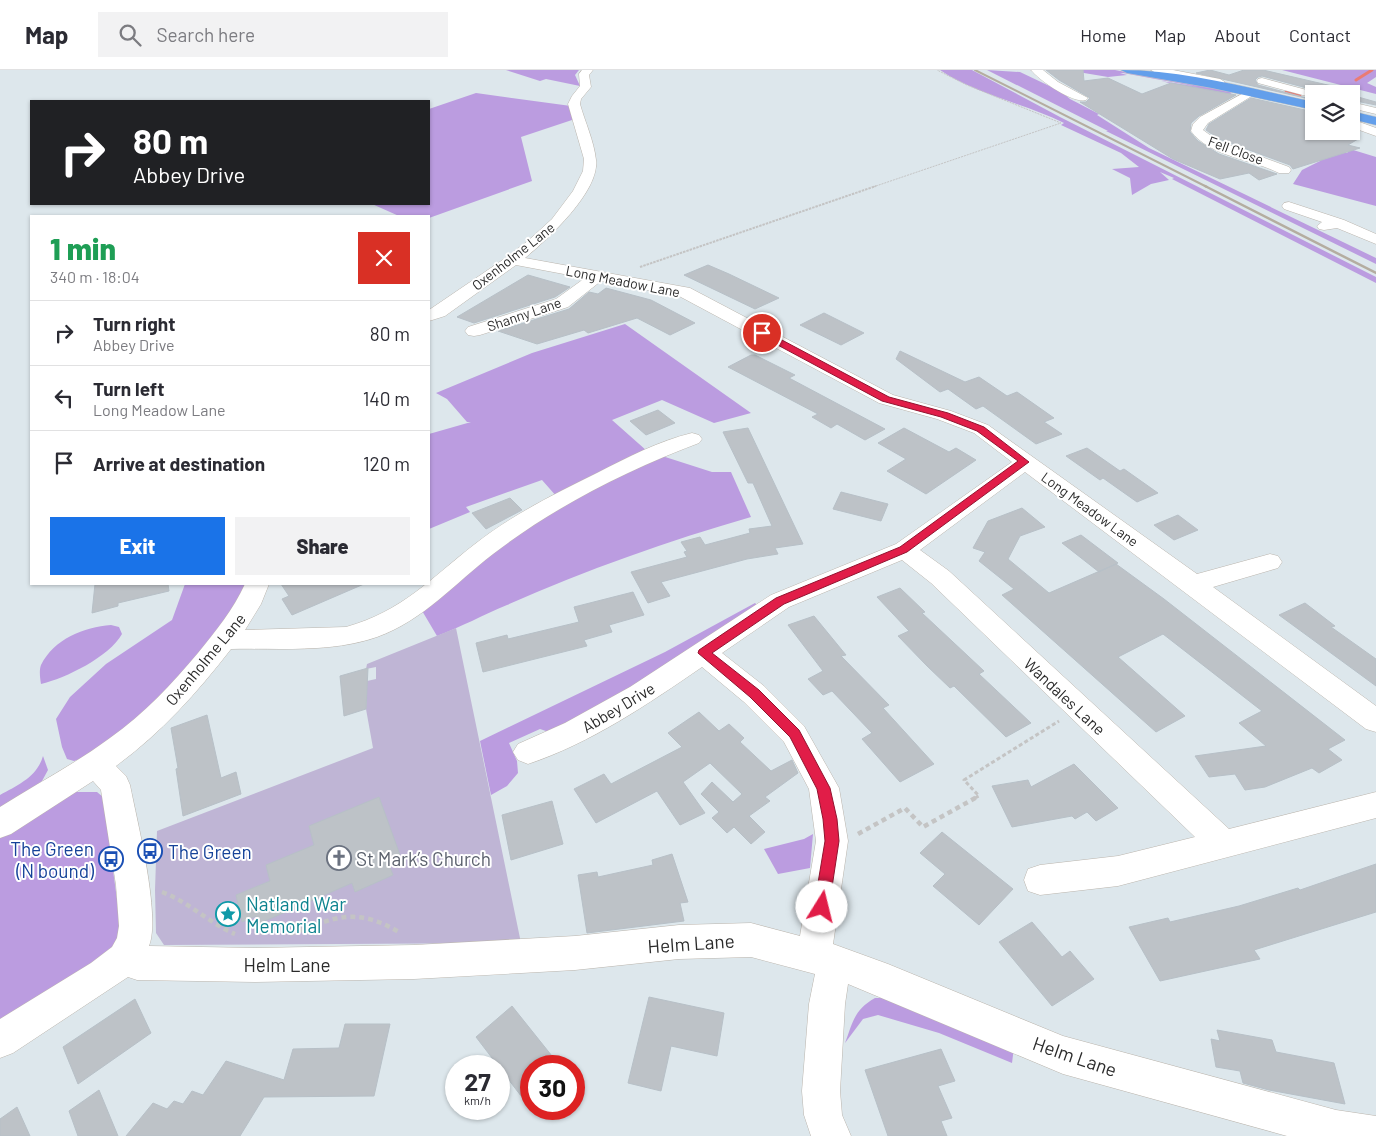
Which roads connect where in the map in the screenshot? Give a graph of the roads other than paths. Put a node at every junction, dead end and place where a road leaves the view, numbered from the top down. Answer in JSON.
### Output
{"nodes":[{"id":1,"x":588,"y":70,"type":"edge"},
{"id":2,"x":1036,"y":70,"type":"edge"},
{"id":3,"x":1127,"y":70,"type":"edge"},
{"id":4,"x":1157,"y":72,"type":"edge"},
{"id":5,"x":1262,"y":81,"type":"dead end"},
{"id":6,"x":1220,"y":82,"type":"dead end"},
{"id":7,"x":1251,"y":92,"type":"junction"},
{"id":8,"x":1305,"y":93,"type":"edge"},
{"id":9,"x":1082,"y":98,"type":"dead end"},
{"id":10,"x":1305,"y":106,"type":"edge"},
{"id":11,"x":1360,"y":107,"type":"edge"},
{"id":12,"x":1376,"y":111,"type":"edge"},
{"id":13,"x":1360,"y":117,"type":"edge"},
{"id":14,"x":1376,"y":121,"type":"edge"},
{"id":15,"x":1360,"y":126,"type":"edge"},
{"id":16,"x":1376,"y":132,"type":"edge"},
{"id":17,"x":1284,"y":170,"type":"dead end"},
{"id":18,"x":1288,"y":206,"type":"dead end"},
{"id":19,"x":1339,"y":222,"type":"junction"},
{"id":20,"x":1324,"y":226,"type":"dead end"},
{"id":21,"x":1376,"y":239,"type":"edge"},
{"id":22,"x":513,"y":260,"type":"junction"},
{"id":23,"x":602,"y":277,"type":"junction"},
{"id":24,"x":430,"y":316,"type":"edge"},
{"id":25,"x":474,"y":331,"type":"dead end"},
{"id":26,"x":692,"y":439,"type":"dead end"},
{"id":27,"x":1025,"y":462,"type":"junction"},
{"id":28,"x":904,"y":550,"type":"junction"},
{"id":29,"x":1270,"y":562,"type":"dead end"},
{"id":30,"x":1193,"y":584,"type":"junction"},
{"id":31,"x":257,"y":585,"type":"edge"},
{"id":32,"x":224,"y":640,"type":"junction"},
{"id":33,"x":704,"y":653,"type":"junction"},
{"id":34,"x":1376,"y":722,"type":"edge"},
{"id":35,"x":528,"y":752,"type":"dead end"},
{"id":36,"x":96,"y":764,"type":"junction"},
{"id":37,"x":1376,"y":805,"type":"edge"},
{"id":38,"x":0,"y":824,"type":"edge"},
{"id":39,"x":1225,"y":845,"type":"junction"},
{"id":40,"x":1040,"y":880,"type":"dead end"},
{"id":41,"x":124,"y":959,"type":"junction"},
{"id":42,"x":824,"y":959,"type":"junction"},
{"id":43,"x":0,"y":1040,"type":"edge"},
{"id":44,"x":831,"y":1136,"type":"edge"},
{"id":45,"x":1376,"y":1136,"type":"edge"}],
"edges":[{"from":1,"to":22,"type":"street","name":"Oxenholme Lane"},
{"from":2,"to":9,"type":"street"},
{"from":3,"to":4,"type":"main road"},
{"from":4,"to":6,"type":"street"},
{"from":4,"to":7,"type":"main road"},
{"from":5,"to":8,"type":"street"},
{"from":7,"to":10,"type":"main road"},
{"from":7,"to":17,"type":"street","name":"Fell Close"},
{"from":11,"to":12,"type":"street"},
{"from":13,"to":14,"type":"main road"},
{"from":15,"to":16,"type":"street"},
{"from":18,"to":19,"type":"street"},
{"from":19,"to":20,"type":"street"},
{"from":19,"to":21,"type":"street"},
{"from":22,"to":23,"type":"street","name":"Long Meadow Lane"},
{"from":22,"to":24,"type":"street","name":"Oxenholme Lane"},
{"from":23,"to":25,"type":"street","name":"Shanny Lane"},
{"from":23,"to":27,"type":"street","name":"Long Meadow Lane"},
{"from":26,"to":32,"type":"street"},
{"from":27,"to":28,"type":"street","name":"Abbey Drive"},
{"from":27,"to":30,"type":"street","name":"Long Meadow Lane"},
{"from":28,"to":33,"type":"street","name":"Abbey Drive"},
{"from":28,"to":39,"type":"street","name":"Wandales Lane"},
{"from":29,"to":30,"type":"street"},
{"from":30,"to":34,"type":"street","name":"Long Meadow Lane"},
{"from":31,"to":32,"type":"street","name":"Oxenholme Lane"},
{"from":32,"to":36,"type":"street","name":"Oxenholme Lane"},
{"from":33,"to":35,"type":"street","name":"Abbey Drive"},
{"from":33,"to":42,"type":"street"},
{"from":36,"to":38,"type":"street","name":"Oxenholme Lane"},
{"from":36,"to":41,"type":"street"},
{"from":37,"to":39,"type":"street"},
{"from":39,"to":40,"type":"street"},
{"from":41,"to":42,"type":"street","name":"Helm Lane"},
{"from":41,"to":43,"type":"street"},
{"from":42,"to":44,"type":"street"},
{"from":42,"to":45,"type":"street","name":"Helm Lane"}]}
